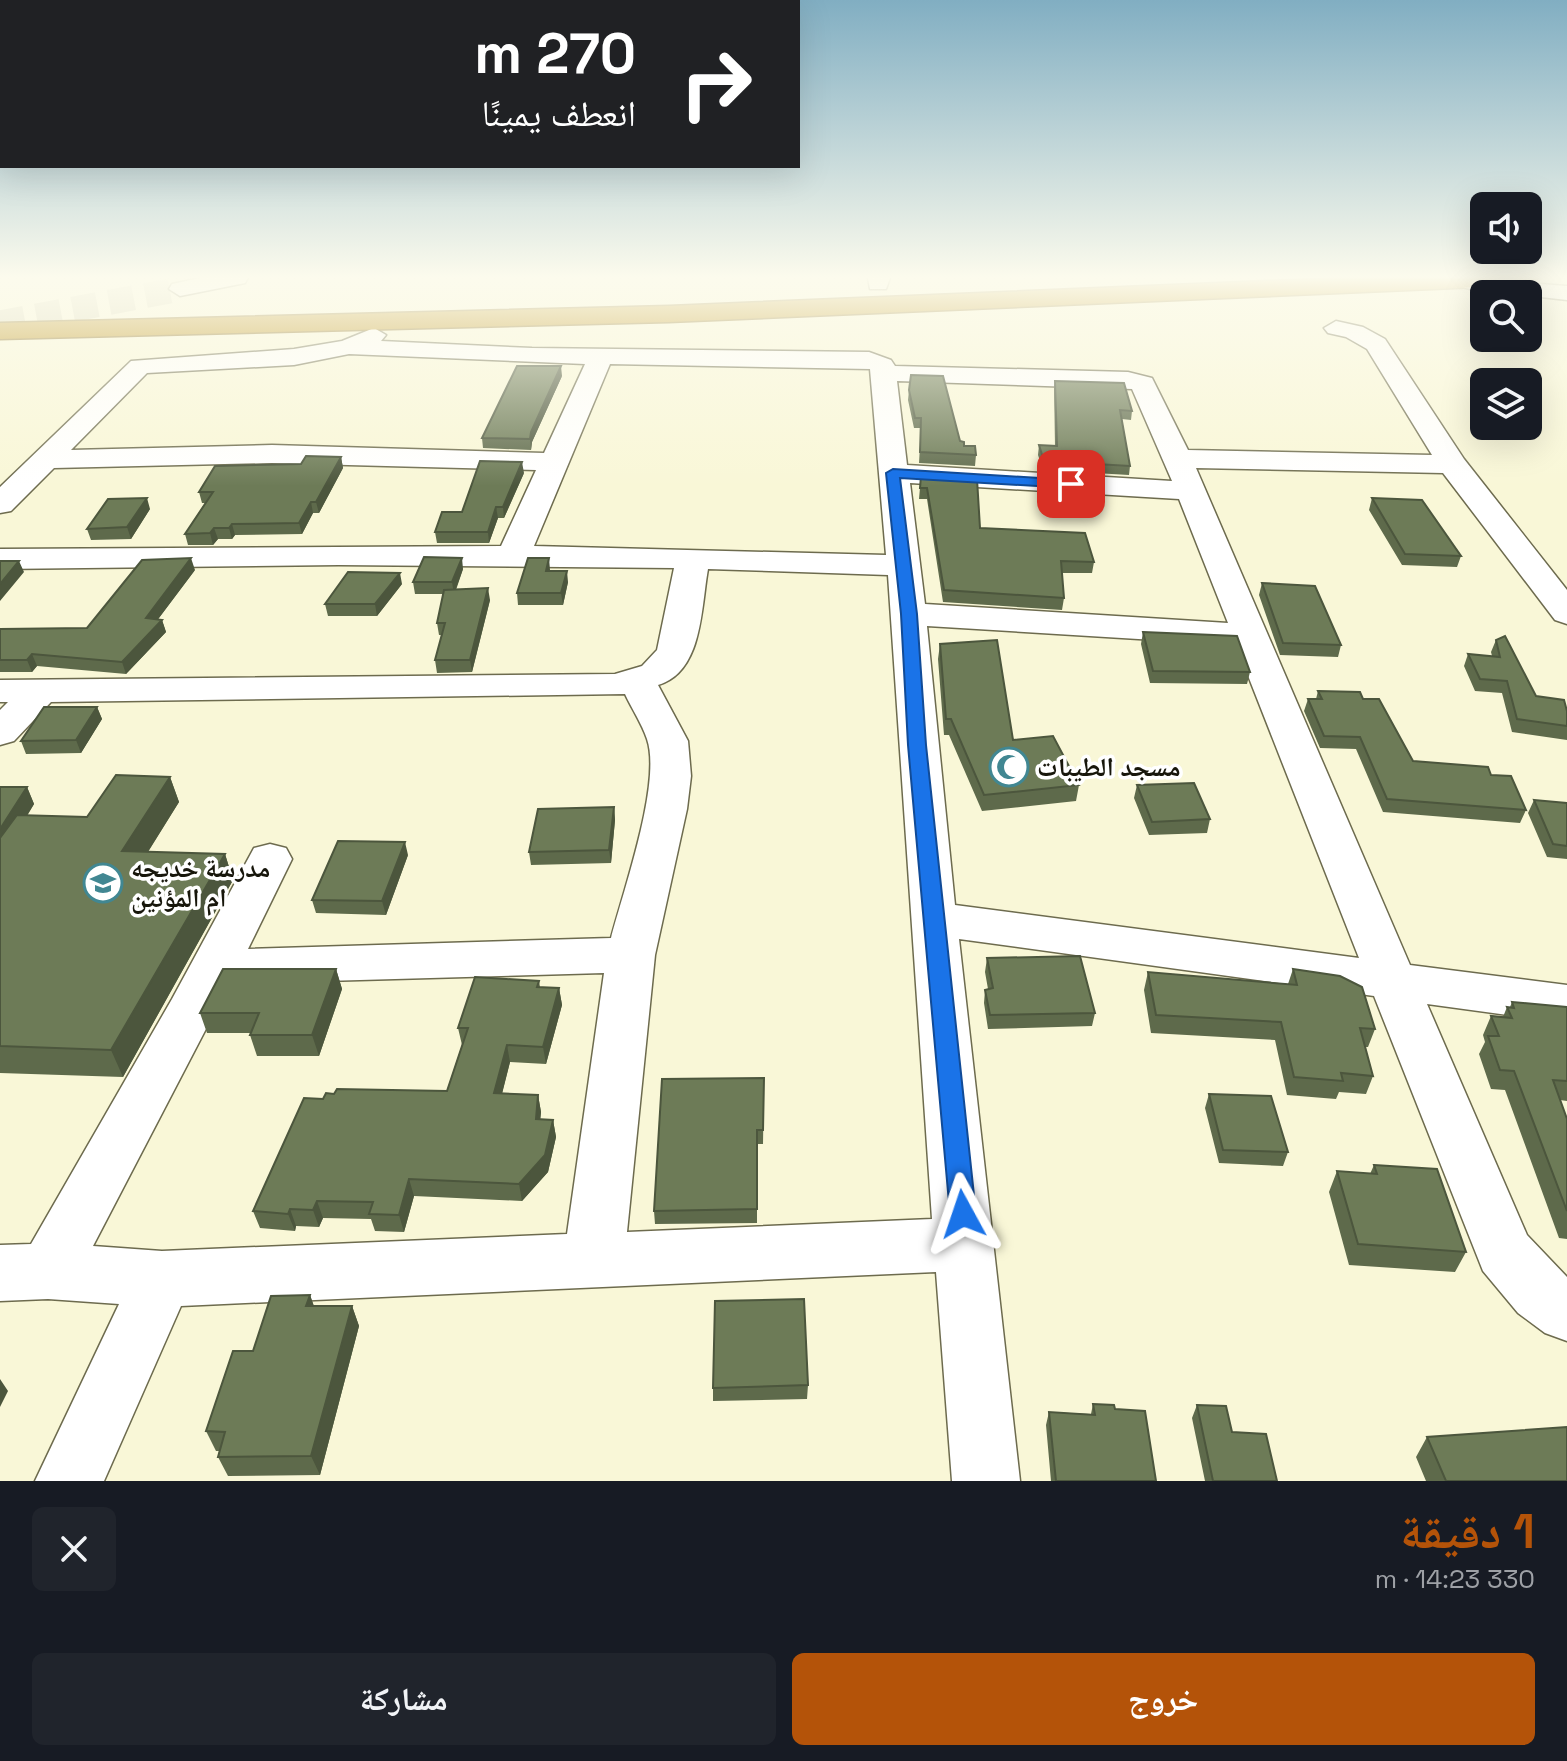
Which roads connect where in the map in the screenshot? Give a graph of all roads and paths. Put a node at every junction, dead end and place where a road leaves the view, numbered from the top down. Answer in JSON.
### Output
{"nodes":[{"id":1,"x":349,"y":347,"type":"edge"},
{"id":2,"x":352,"y":347,"type":"edge"},
{"id":3,"x":1378,"y":347,"type":"edge"},
{"id":4,"x":600,"y":358,"type":"junction"},
{"id":5,"x":884,"y":373,"type":"junction"},
{"id":6,"x":48,"y":459,"type":"junction"},
{"id":7,"x":1178,"y":459,"type":"junction"},
{"id":8,"x":557,"y":462,"type":"junction"},
{"id":9,"x":1452,"y":464,"type":"junction"},
{"id":10,"x":893,"y":473,"type":"junction"},
{"id":11,"x":1190,"y":491,"type":"junction"},
{"id":12,"x":0,"y":504,"type":"edge"},
{"id":13,"x":513,"y":556,"type":"junction"},
{"id":14,"x":693,"y":558,"type":"junction"},
{"id":15,"x":0,"y":559,"type":"edge"},
{"id":16,"x":902,"y":566,"type":"junction"},
{"id":17,"x":1566,"y":610,"type":"edge"},
{"id":18,"x":909,"y":614,"type":"junction"},
{"id":19,"x":1249,"y":635,"type":"junction"},
{"id":20,"x":637,"y":681,"type":"junction"},
{"id":21,"x":0,"y":691,"type":"edge"},
{"id":22,"x":40,"y":691,"type":"junction"},
{"id":23,"x":0,"y":733,"type":"edge"},
{"id":24,"x":270,"y":859,"type":"dead end"},
{"id":25,"x":935,"y":919,"type":"junction"},
{"id":26,"x":631,"y":955,"type":"junction"},
{"id":27,"x":253,"y":965,"type":"edge"},
{"id":28,"x":1394,"y":982,"type":"junction"},
{"id":29,"x":1567,"y":1004,"type":"edge"},
{"id":30,"x":966,"y":1244,"type":"junction"},
{"id":31,"x":594,"y":1257,"type":"junction"},
{"id":32,"x":24,"y":1272,"type":"edge"},
{"id":33,"x":162,"y":1279,"type":"junction"},
{"id":34,"x":1567,"y":1312,"type":"edge"},
{"id":35,"x":69,"y":1481,"type":"edge"},
{"id":36,"x":986,"y":1481,"type":"edge"}],
"edges":[{"from":1,"to":6,"type":"street"},
{"from":2,"to":4,"type":"street"},
{"from":3,"to":9,"type":"street"},
{"from":4,"to":5,"type":"street"},
{"from":4,"to":8,"type":"street"},
{"from":5,"to":7,"type":"street"},
{"from":5,"to":10,"type":"street"},
{"from":6,"to":8,"type":"street"},
{"from":6,"to":12,"type":"street"},
{"from":7,"to":9,"type":"street"},
{"from":7,"to":11,"type":"street"},
{"from":8,"to":13,"type":"street"},
{"from":9,"to":17,"type":"street"},
{"from":10,"to":11,"type":"street"},
{"from":10,"to":16,"type":"street"},
{"from":11,"to":19,"type":"street"},
{"from":13,"to":14,"type":"street"},
{"from":13,"to":15,"type":"street"},
{"from":14,"to":16,"type":"street"},
{"from":14,"to":20,"type":"street"},
{"from":16,"to":18,"type":"street"},
{"from":18,"to":19,"type":"street"},
{"from":18,"to":25,"type":"street"},
{"from":19,"to":28,"type":"street"},
{"from":20,"to":22,"type":"street"},
{"from":20,"to":26,"type":"street"},
{"from":21,"to":22,"type":"street"},
{"from":22,"to":23,"type":"street"},
{"from":24,"to":32,"type":"street"},
{"from":25,"to":28,"type":"street"},
{"from":25,"to":30,"type":"street"},
{"from":26,"to":27,"type":"street"},
{"from":26,"to":31,"type":"street"},
{"from":28,"to":29,"type":"street"},
{"from":28,"to":34,"type":"street"},
{"from":30,"to":31,"type":"street"},
{"from":30,"to":36,"type":"street"},
{"from":31,"to":33,"type":"street"},
{"from":32,"to":33,"type":"street"},
{"from":33,"to":35,"type":"street"}]}
